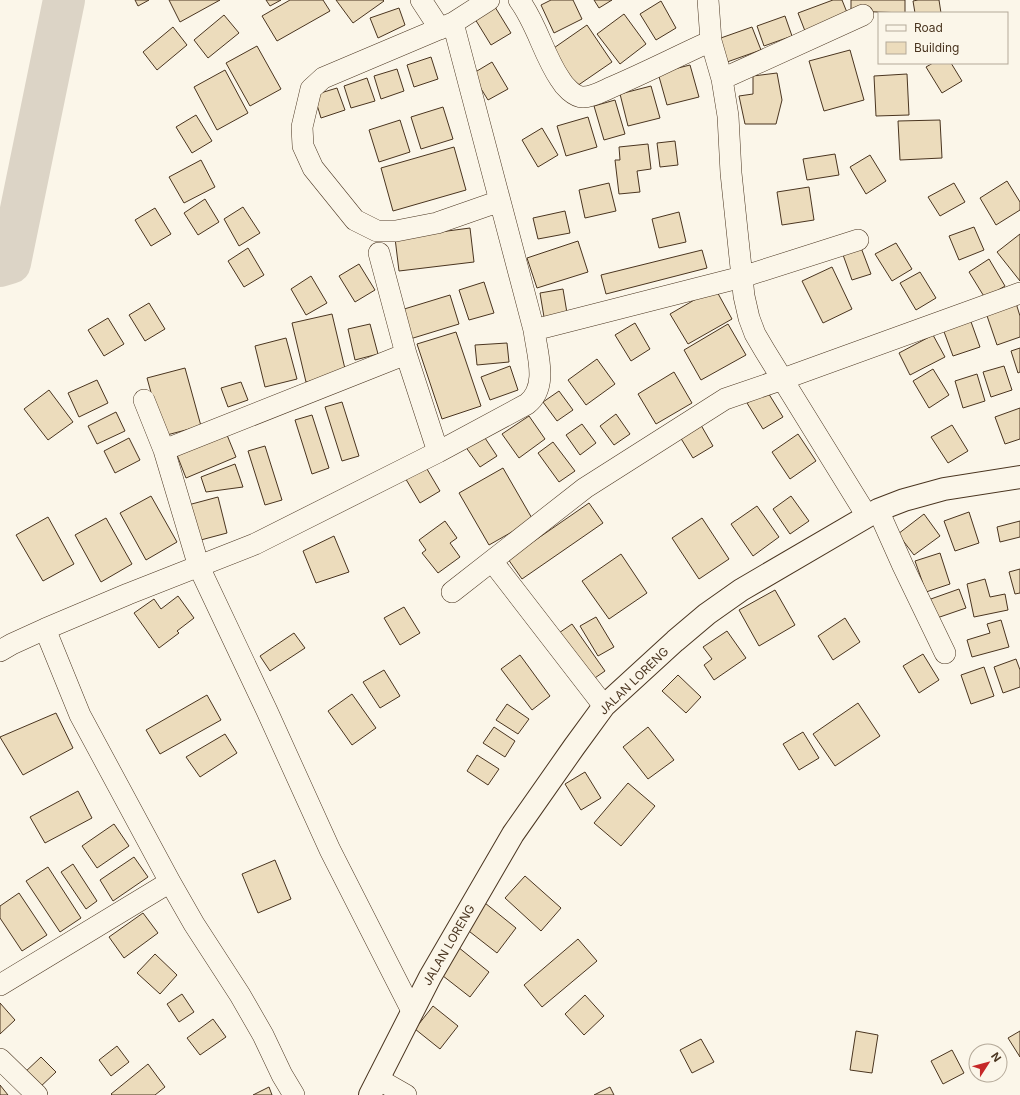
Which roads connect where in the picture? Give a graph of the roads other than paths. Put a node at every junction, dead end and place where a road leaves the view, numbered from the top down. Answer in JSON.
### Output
{"nodes":[{"id":1,"x":421,"y":0,"type":"edge"},
{"id":2,"x":489,"y":0,"type":"edge"},
{"id":3,"x":519,"y":0,"type":"edge"},
{"id":4,"x":708,"y":0,"type":"edge"},
{"id":5,"x":863,"y":15,"type":"dead end"},
{"id":6,"x":446,"y":26,"type":"junction"},
{"id":7,"x":712,"y":41,"type":"junction"},
{"id":8,"x":722,"y":79,"type":"junction"},
{"id":9,"x":500,"y":201,"type":"junction"},
{"id":10,"x":858,"y":240,"type":"dead end"},
{"id":11,"x":379,"y":253,"type":"dead end"},
{"id":12,"x":742,"y":277,"type":"junction"},
{"id":13,"x":1020,"y":293,"type":"edge"},
{"id":14,"x":534,"y":330,"type":"junction"},
{"id":15,"x":406,"y":354,"type":"junction"},
{"id":16,"x":783,"y":379,"type":"junction"},
{"id":17,"x":144,"y":400,"type":"dead end"},
{"id":18,"x":164,"y":450,"type":"junction"},
{"id":19,"x":438,"y":452,"type":"junction"},
{"id":20,"x":1020,"y":477,"type":"edge"},
{"id":21,"x":873,"y":513,"type":"junction"},
{"id":22,"x":492,"y":561,"type":"junction"},
{"id":23,"x":199,"y":567,"type":"junction"},
{"id":24,"x":452,"y":592,"type":"dead end"},
{"id":25,"x":45,"y":629,"type":"junction"},
{"id":26,"x":0,"y":651,"type":"edge"},
{"id":27,"x":945,"y":653,"type":"dead end"},
{"id":28,"x":604,"y":706,"type":"junction"},
{"id":29,"x":170,"y":882,"type":"junction"},
{"id":30,"x":0,"y":985,"type":"edge"},
{"id":31,"x":412,"y":1011,"type":"junction"},
{"id":32,"x":0,"y":1059,"type":"edge"},
{"id":33,"x":374,"y":1087,"type":"edge"},
{"id":34,"x":37,"y":1095,"type":"edge"},
{"id":35,"x":294,"y":1095,"type":"edge"},
{"id":36,"x":406,"y":1095,"type":"edge"}],
"edges":[{"from":1,"to":6,"type":"street"},
{"from":2,"to":6,"type":"street"},
{"from":3,"to":7,"type":"street"},
{"from":4,"to":7,"type":"street"},
{"from":5,"to":8,"type":"street"},
{"from":6,"to":9,"type":"street"},
{"from":6,"to":9,"type":"street"},
{"from":7,"to":8,"type":"street"},
{"from":8,"to":12,"type":"street"},
{"from":9,"to":14,"type":"street"},
{"from":10,"to":12,"type":"street"},
{"from":11,"to":15,"type":"street"},
{"from":12,"to":14,"type":"street"},
{"from":12,"to":16,"type":"street"},
{"from":13,"to":16,"type":"street"},
{"from":14,"to":19,"type":"street"},
{"from":15,"to":18,"type":"street"},
{"from":15,"to":19,"type":"street"},
{"from":16,"to":21,"type":"street"},
{"from":16,"to":22,"type":"street"},
{"from":17,"to":18,"type":"street"},
{"from":18,"to":23,"type":"street"},
{"from":19,"to":23,"type":"street"},
{"from":20,"to":21,"type":"street","name":"JALAN LORENG"},
{"from":21,"to":27,"type":"street"},
{"from":21,"to":28,"type":"street","name":"JALAN LORENG"},
{"from":22,"to":24,"type":"street"},
{"from":22,"to":28,"type":"street"},
{"from":23,"to":25,"type":"street"},
{"from":23,"to":31,"type":"street"},
{"from":25,"to":26,"type":"street"},
{"from":25,"to":29,"type":"street"},
{"from":28,"to":31,"type":"street","name":"JALAN LORENG"},
{"from":29,"to":30,"type":"street"},
{"from":29,"to":35,"type":"street"},
{"from":31,"to":33,"type":"street","name":"JALAN LORENG"},
{"from":32,"to":34,"type":"street"},
{"from":33,"to":36,"type":"street"}]}
